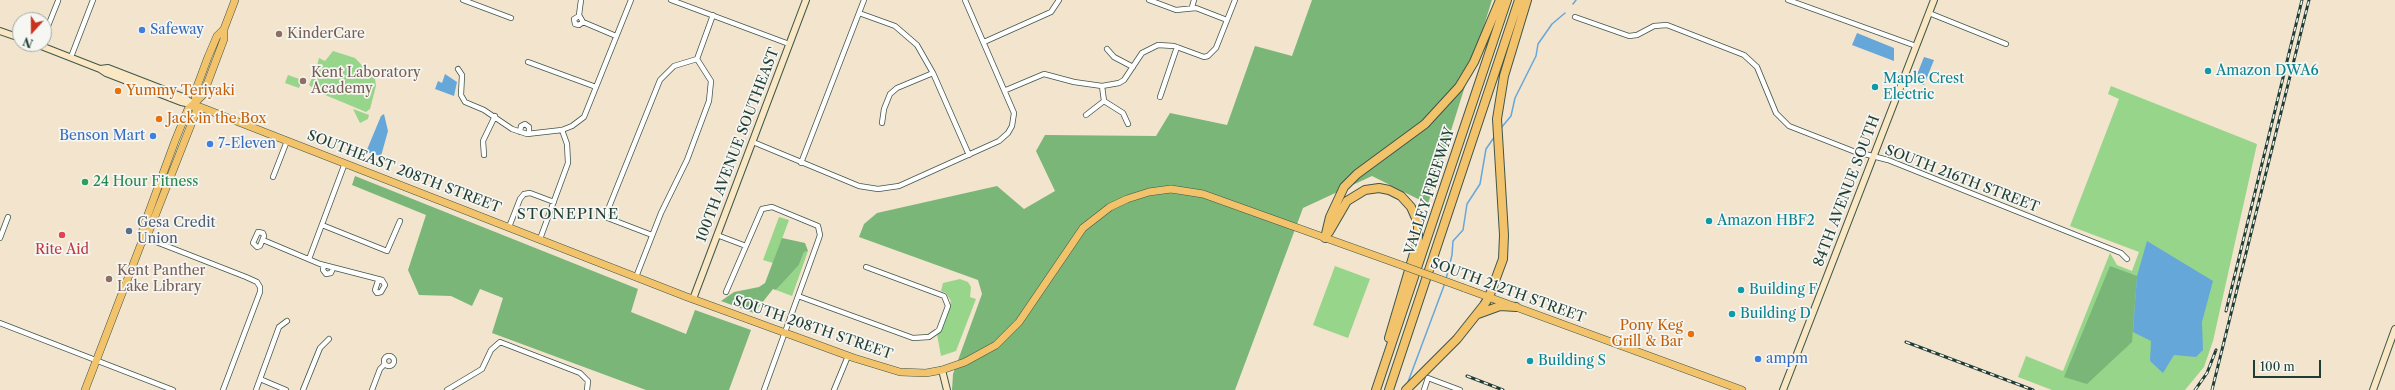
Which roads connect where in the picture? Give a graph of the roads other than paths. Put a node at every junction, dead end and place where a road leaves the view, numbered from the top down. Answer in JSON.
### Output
{"nodes":[{"id":1,"x":93,"y":0,"type":"edge"},
{"id":2,"x":235,"y":0,"type":"edge"},
{"id":3,"x":463,"y":0,"type":"edge"},
{"id":4,"x":581,"y":0,"type":"edge"},
{"id":5,"x":631,"y":0,"type":"edge"},
{"id":6,"x":671,"y":0,"type":"edge"},
{"id":7,"x":806,"y":0,"type":"edge"},
{"id":8,"x":864,"y":0,"type":"edge"},
{"id":9,"x":965,"y":0,"type":"edge"},
{"id":10,"x":1058,"y":0,"type":"edge"},
{"id":11,"x":1149,"y":0,"type":"edge"},
{"id":12,"x":1194,"y":0,"type":"edge"},
{"id":13,"x":1235,"y":0,"type":"edge"},
{"id":14,"x":1500,"y":0,"type":"edge"},
{"id":15,"x":1507,"y":0,"type":"edge"},
{"id":16,"x":1519,"y":0,"type":"edge"},
{"id":17,"x":1527,"y":0,"type":"edge"},
{"id":18,"x":1788,"y":0,"type":"edge"},
{"id":19,"x":1934,"y":0,"type":"edge"},
{"id":20,"x":58,"y":1,"type":"dead end"},
{"id":21,"x":1192,"y":7,"type":"junction"},
{"id":22,"x":859,"y":12,"type":"junction"},
{"id":23,"x":1929,"y":13,"type":"junction"},
{"id":24,"x":713,"y":15,"type":"junction"},
{"id":25,"x":52,"y":16,"type":"edge"},
{"id":26,"x":1575,"y":17,"type":"dead end"},
{"id":27,"x":511,"y":18,"type":"dead end"},
{"id":28,"x":1227,"y":20,"type":"junction"},
{"id":29,"x":0,"y":30,"type":"edge"},
{"id":30,"x":12,"y":35,"type":"edge"},
{"id":31,"x":616,"y":36,"type":"junction"},
{"id":32,"x":984,"y":42,"type":"junction"},
{"id":33,"x":789,"y":44,"type":"junction"},
{"id":34,"x":2006,"y":44,"type":"dead end"},
{"id":35,"x":1916,"y":46,"type":"junction"},
{"id":36,"x":1177,"y":47,"type":"junction"},
{"id":37,"x":52,"y":50,"type":"edge"},
{"id":38,"x":1107,"y":50,"type":"dead end"},
{"id":39,"x":71,"y":57,"type":"junction"},
{"id":40,"x":697,"y":58,"type":"junction"},
{"id":41,"x":528,"y":62,"type":"dead end"},
{"id":42,"x":1133,"y":68,"type":"junction"},
{"id":43,"x":458,"y":69,"type":"dead end"},
{"id":44,"x":932,"y":73,"type":"junction"},
{"id":45,"x":1102,"y":86,"type":"junction"},
{"id":46,"x":596,"y":87,"type":"junction"},
{"id":47,"x":1006,"y":90,"type":"junction"},
{"id":48,"x":1160,"y":98,"type":"dead end"},
{"id":49,"x":1104,"y":101,"type":"junction"},
{"id":50,"x":195,"y":105,"type":"junction"},
{"id":51,"x":1086,"y":115,"type":"dead end"},
{"id":52,"x":495,"y":116,"type":"junction"},
{"id":53,"x":882,"y":123,"type":"dead end"},
{"id":54,"x":1128,"y":124,"type":"dead end"},
{"id":55,"x":562,"y":130,"type":"junction"},
{"id":56,"x":520,"y":132,"type":"junction"},
{"id":57,"x":529,"y":134,"type":"junction"},
{"id":58,"x":287,"y":141,"type":"junction"},
{"id":59,"x":753,"y":142,"type":"junction"},
{"id":60,"x":969,"y":155,"type":"junction"},
{"id":61,"x":484,"y":156,"type":"dead end"},
{"id":62,"x":1873,"y":156,"type":"junction"},
{"id":63,"x":345,"y":163,"type":"junction"},
{"id":64,"x":801,"y":163,"type":"junction"},
{"id":65,"x":273,"y":177,"type":"dead end"},
{"id":66,"x":554,"y":202,"type":"junction"},
{"id":67,"x":8,"y":217,"type":"dead end"},
{"id":68,"x":400,"y":221,"type":"dead end"},
{"id":69,"x":322,"y":225,"type":"junction"},
{"id":70,"x":509,"y":227,"type":"junction"},
{"id":71,"x":652,"y":235,"type":"junction"},
{"id":72,"x":717,"y":235,"type":"junction"},
{"id":73,"x":0,"y":238,"type":"edge"},
{"id":74,"x":1326,"y":238,"type":"junction"},
{"id":75,"x":540,"y":239,"type":"junction"},
{"id":76,"x":263,"y":240,"type":"dead end"},
{"id":77,"x":143,"y":241,"type":"junction"},
{"id":78,"x":746,"y":246,"type":"junction"},
{"id":79,"x":308,"y":259,"type":"junction"},
{"id":80,"x":2127,"y":259,"type":"dead end"},
{"id":81,"x":324,"y":265,"type":"junction"},
{"id":82,"x":866,"y":267,"type":"dead end"},
{"id":83,"x":333,"y":268,"type":"junction"},
{"id":84,"x":636,"y":277,"type":"junction"},
{"id":85,"x":381,"y":280,"type":"dead end"},
{"id":86,"x":726,"y":292,"type":"dead end"},
{"id":87,"x":798,"y":296,"type":"junction"},
{"id":88,"x":1489,"y":297,"type":"junction"},
{"id":89,"x":692,"y":298,"type":"junction"},
{"id":90,"x":1516,"y":307,"type":"junction"},
{"id":91,"x":1475,"y":315,"type":"junction"},
{"id":92,"x":287,"y":321,"type":"dead end"},
{"id":93,"x":0,"y":323,"type":"edge"},
{"id":94,"x":2395,"y":329,"type":"edge"},
{"id":95,"x":784,"y":333,"type":"junction"},
{"id":96,"x":329,"y":339,"type":"dead end"},
{"id":97,"x":848,"y":356,"type":"junction"},
{"id":98,"x":97,"y":360,"type":"junction"},
{"id":99,"x":385,"y":364,"type":"dead end"},
{"id":100,"x":1384,"y":364,"type":"junction"},
{"id":101,"x":942,"y":370,"type":"junction"},
{"id":102,"x":1426,"y":374,"type":"junction"},
{"id":103,"x":260,"y":379,"type":"junction"},
{"id":104,"x":945,"y":389,"type":"edge"},
{"id":105,"x":86,"y":390,"type":"edge"},
{"id":106,"x":173,"y":390,"type":"edge"},
{"id":107,"x":223,"y":390,"type":"edge"},
{"id":108,"x":256,"y":390,"type":"edge"},
{"id":109,"x":286,"y":390,"type":"edge"},
{"id":110,"x":303,"y":390,"type":"edge"},
{"id":111,"x":372,"y":390,"type":"edge"},
{"id":112,"x":447,"y":390,"type":"edge"},
{"id":113,"x":588,"y":390,"type":"edge"},
{"id":114,"x":764,"y":390,"type":"edge"},
{"id":115,"x":834,"y":390,"type":"edge"},
{"id":116,"x":1376,"y":390,"type":"edge"},
{"id":117,"x":1389,"y":390,"type":"edge"},
{"id":118,"x":1406,"y":390,"type":"edge"},
{"id":119,"x":1424,"y":390,"type":"edge"},
{"id":120,"x":1460,"y":390,"type":"edge"},
{"id":121,"x":1742,"y":390,"type":"edge"},
{"id":122,"x":1783,"y":390,"type":"edge"},
{"id":123,"x":2373,"y":390,"type":"edge"}],
"edges":[{"from":1,"to":39,"type":"street"},
{"from":2,"to":50,"type":"main road"},
{"from":3,"to":27,"type":"street"},
{"from":4,"to":31,"type":"street"},
{"from":5,"to":31,"type":"street"},
{"from":6,"to":24,"type":"street"},
{"from":7,"to":33,"type":"main road","name":"100TH AVENUE SOUTHEAST"},
{"from":8,"to":22,"type":"street"},
{"from":9,"to":32,"type":"street"},
{"from":10,"to":32,"type":"street"},
{"from":11,"to":21,"type":"street"},
{"from":12,"to":21,"type":"street"},
{"from":13,"to":28,"type":"street"},
{"from":14,"to":74,"type":"highway"},
{"from":15,"to":100,"type":"highway","name":"VALLEY FREEWAY"},
{"from":16,"to":117,"type":"highway","name":"VALLEY FREEWAY"},
{"from":17,"to":88,"type":"highway"},
{"from":18,"to":35,"type":"street"},
{"from":19,"to":23,"type":"main road","name":"84TH AVENUE SOUTH"},
{"from":20,"to":25,"type":"street"},
{"from":21,"to":28,"type":"street"},
{"from":22,"to":44,"type":"street"},
{"from":22,"to":64,"type":"street"},
{"from":23,"to":34,"type":"street"},
{"from":23,"to":35,"type":"main road","name":"84TH AVENUE SOUTH"},
{"from":24,"to":33,"type":"street"},
{"from":24,"to":40,"type":"street"},
{"from":26,"to":62,"type":"street","name":"SOUTH 216TH STREET"},
{"from":28,"to":36,"type":"street"},
{"from":29,"to":30,"type":"main road"},
{"from":31,"to":46,"type":"street"},
{"from":32,"to":47,"type":"street"},
{"from":33,"to":59,"type":"main road","name":"100TH AVENUE SOUTHEAST"},
{"from":35,"to":62,"type":"main road","name":"84TH AVENUE SOUTH"},
{"from":36,"to":42,"type":"street"},
{"from":36,"to":48,"type":"street"},
{"from":37,"to":39,"type":"main road","name":"SOUTHEAST 208TH STREET"},
{"from":38,"to":42,"type":"street"},
{"from":39,"to":50,"type":"main road","name":"SOUTHEAST 208TH STREET"},
{"from":40,"to":71,"type":"street"},
{"from":40,"to":71,"type":"street"},
{"from":41,"to":46,"type":"street"},
{"from":42,"to":45,"type":"street"},
{"from":43,"to":52,"type":"street"},
{"from":44,"to":53,"type":"street"},
{"from":44,"to":60,"type":"street"},
{"from":45,"to":47,"type":"street"},
{"from":45,"to":49,"type":"street"},
{"from":46,"to":55,"type":"street"},
{"from":47,"to":60,"type":"street"},
{"from":49,"to":51,"type":"street"},
{"from":49,"to":54,"type":"street"},
{"from":50,"to":58,"type":"main road","name":"SOUTHEAST 208TH STREET"},
{"from":50,"to":77,"type":"main road"},
{"from":52,"to":56,"type":"street"},
{"from":52,"to":61,"type":"street"},
{"from":55,"to":57,"type":"street"},
{"from":55,"to":66,"type":"street"},
{"from":56,"to":57,"type":"street"},
{"from":56,"to":57,"type":"street"},
{"from":58,"to":63,"type":"main road","name":"SOUTHEAST 208TH STREET"},
{"from":58,"to":65,"type":"street"},
{"from":59,"to":64,"type":"street"},
{"from":59,"to":72,"type":"main road","name":"100TH AVENUE SOUTHEAST"},
{"from":60,"to":64,"type":"street"},
{"from":62,"to":80,"type":"street","name":"SOUTH 216TH STREET"},
{"from":62,"to":122,"type":"main road","name":"84TH AVENUE SOUTH"},
{"from":63,"to":69,"type":"street"},
{"from":63,"to":70,"type":"main road","name":"SOUTHEAST 208TH STREET"},
{"from":66,"to":70,"type":"street"},
{"from":66,"to":75,"type":"street"},
{"from":67,"to":73,"type":"street"},
{"from":68,"to":69,"type":"street"},
{"from":69,"to":79,"type":"street"},
{"from":70,"to":75,"type":"main road","name":"SOUTHEAST 208TH STREET"},
{"from":71,"to":84,"type":"street"},
{"from":72,"to":78,"type":"street"},
{"from":72,"to":89,"type":"main road","name":"100TH AVENUE SOUTHEAST"},
{"from":74,"to":88,"type":"main road","name":"SOUTH 212TH STREET","bridge":true},
{"from":74,"to":100,"type":"highway"},
{"from":74,"to":101,"type":"main road","name":"SOUTH 212TH STREET"},
{"from":75,"to":84,"type":"main road","name":"SOUTHEAST 208TH STREET"},
{"from":76,"to":79,"type":"street"},
{"from":77,"to":98,"type":"main road"},
{"from":77,"to":107,"type":"street"},
{"from":78,"to":86,"type":"street"},
{"from":78,"to":87,"type":"street"},
{"from":79,"to":81,"type":"street"},
{"from":81,"to":83,"type":"street"},
{"from":81,"to":83,"type":"street"},
{"from":82,"to":87,"type":"street"},
{"from":83,"to":85,"type":"street"},
{"from":84,"to":89,"type":"main road","name":"SOUTHEAST 208TH STREET"},
{"from":87,"to":95,"type":"street"},
{"from":88,"to":90,"type":"main road","name":"SOUTH 212TH STREET"},
{"from":88,"to":91,"type":"highway"},
{"from":89,"to":95,"type":"main road","name":"SOUTH 208TH STREET"},
{"from":90,"to":91,"type":"highway"},
{"from":90,"to":121,"type":"main road","name":"SOUTH 212TH STREET"},
{"from":91,"to":102,"type":"highway"},
{"from":92,"to":103,"type":"street"},
{"from":93,"to":98,"type":"street"},
{"from":94,"to":123,"type":"main road"},
{"from":95,"to":97,"type":"main road","name":"SOUTH 208TH STREET"},
{"from":95,"to":114,"type":"street"},
{"from":96,"to":110,"type":"street"},
{"from":97,"to":101,"type":"main road","name":"SOUTH 208TH STREET"},
{"from":97,"to":115,"type":"street"},
{"from":98,"to":105,"type":"main road"},
{"from":98,"to":106,"type":"street"},
{"from":99,"to":111,"type":"street"},
{"from":100,"to":116,"type":"highway","name":"VALLEY FREEWAY"},
{"from":101,"to":104,"type":"main road"},
{"from":102,"to":118,"type":"highway"},
{"from":102,"to":119,"type":"street"},
{"from":102,"to":120,"type":"street"},
{"from":103,"to":108,"type":"street"},
{"from":103,"to":109,"type":"street"},
{"from":112,"to":113,"type":"street"}]}
